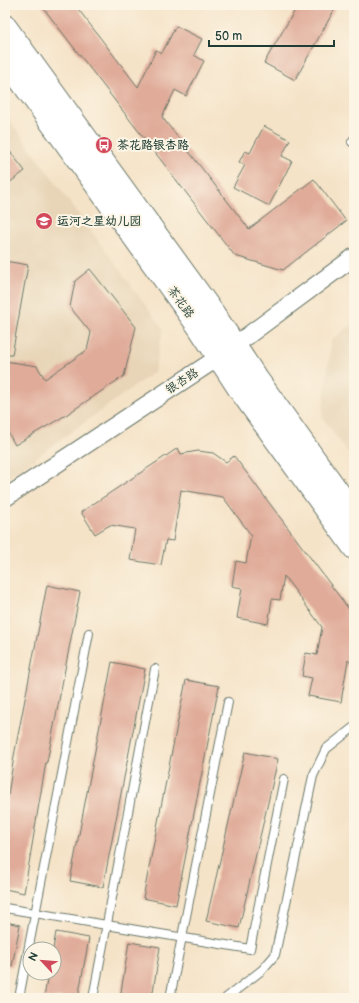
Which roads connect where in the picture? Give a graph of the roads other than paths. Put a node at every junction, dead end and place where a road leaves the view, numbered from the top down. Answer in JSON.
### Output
{"nodes":[{"id":1,"x":5,"y":26,"type":"edge"},
{"id":2,"x":5,"y":59,"type":"edge"},
{"id":3,"x":354,"y":257,"type":"edge"},
{"id":4,"x":226,"y":351,"type":"junction"},
{"id":5,"x":5,"y":498,"type":"edge"},
{"id":6,"x":354,"y":514,"type":"edge"},
{"id":7,"x":354,"y":548,"type":"edge"},
{"id":8,"x":88,"y":633,"type":"dead end"},
{"id":9,"x":156,"y":668,"type":"dead end"},
{"id":10,"x":228,"y":702,"type":"dead end"},
{"id":11,"x":354,"y":727,"type":"edge"},
{"id":12,"x":284,"y":779,"type":"dead end"},
{"id":13,"x":5,"y":908,"type":"edge"},
{"id":14,"x":35,"y":913,"type":"junction"},
{"id":15,"x":107,"y":925,"type":"junction"},
{"id":16,"x":182,"y":937,"type":"junction"},
{"id":17,"x":19,"y":998,"type":"edge"},
{"id":18,"x":93,"y":998,"type":"edge"},
{"id":19,"x":170,"y":998,"type":"edge"},
{"id":20,"x":226,"y":998,"type":"edge"}],
"edges":[{"from":1,"to":4,"type":"main road","name":"茶花路"},
{"from":2,"to":4,"type":"main road","name":"茶花路"},
{"from":3,"to":4,"type":"street","name":"银杏路"},
{"from":4,"to":5,"type":"street","name":"银杏路"},
{"from":4,"to":6,"type":"main road","name":"茶花路"},
{"from":4,"to":7,"type":"main road","name":"茶花路"},
{"from":8,"to":14,"type":"lane"},
{"from":9,"to":15,"type":"lane"},
{"from":10,"to":16,"type":"lane"},
{"from":11,"to":20,"type":"lane"},
{"from":12,"to":16,"type":"lane"},
{"from":13,"to":14,"type":"lane"},
{"from":14,"to":15,"type":"lane"},
{"from":14,"to":17,"type":"lane"},
{"from":15,"to":16,"type":"lane"},
{"from":15,"to":18,"type":"lane"},
{"from":16,"to":19,"type":"lane"}]}
